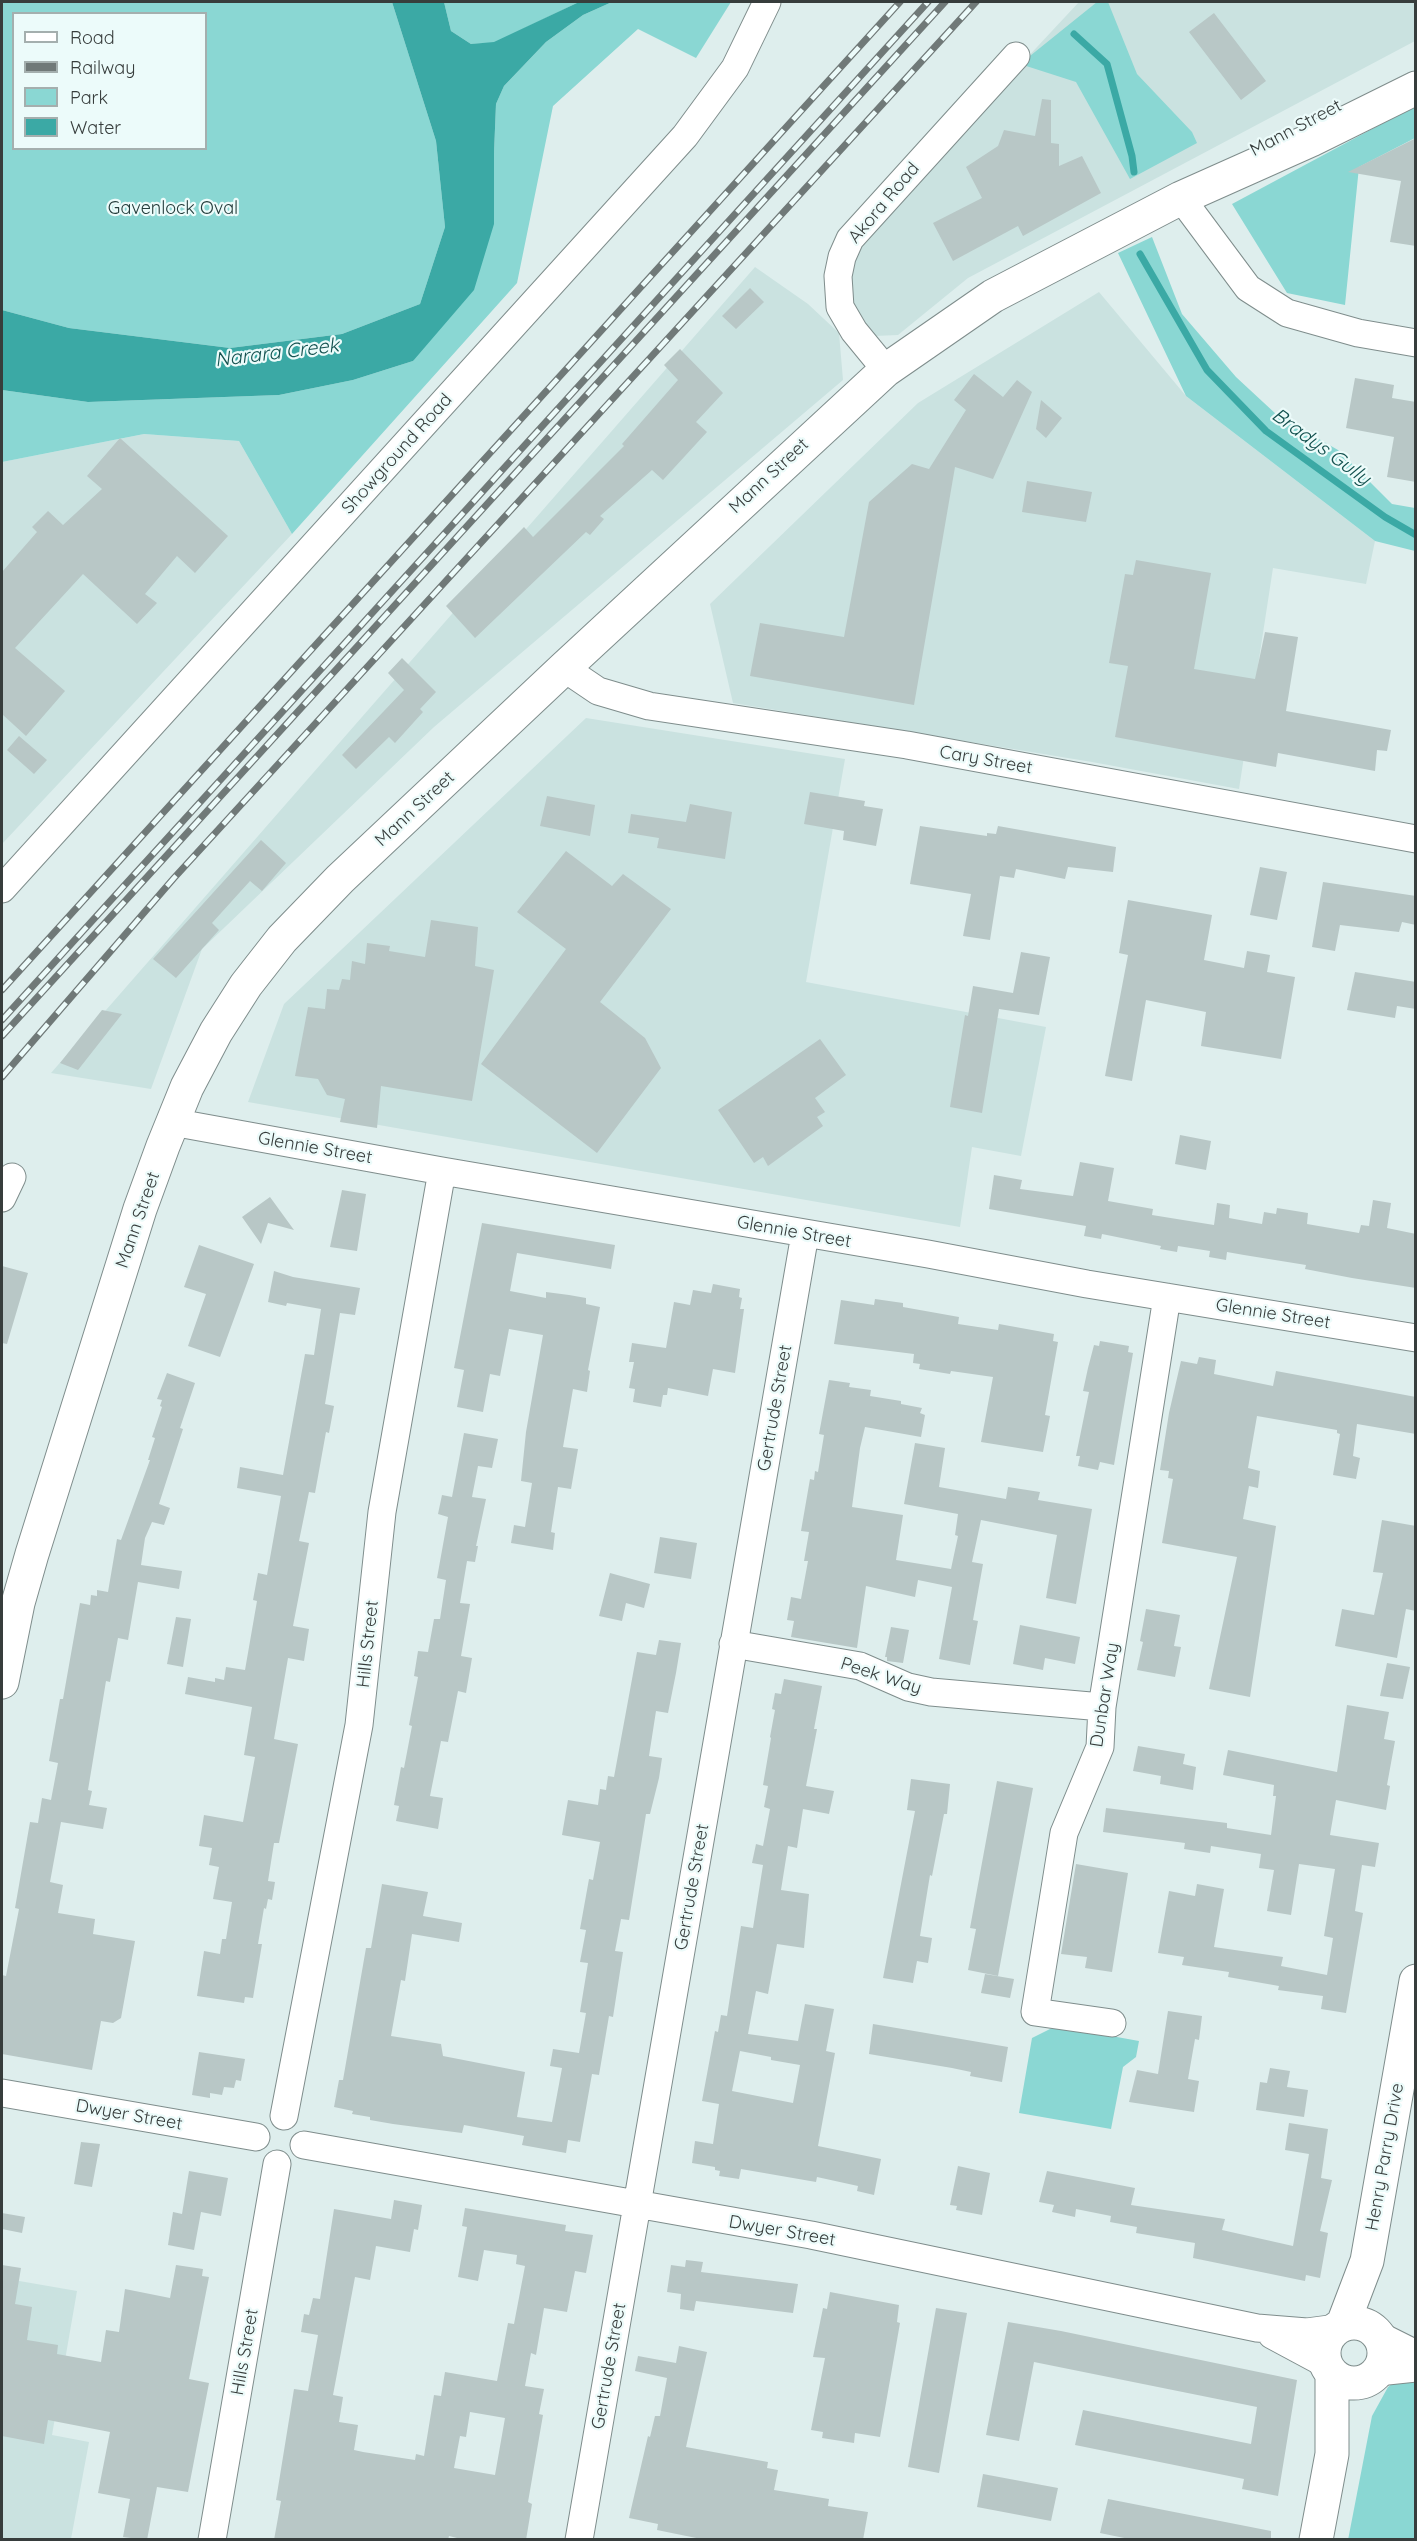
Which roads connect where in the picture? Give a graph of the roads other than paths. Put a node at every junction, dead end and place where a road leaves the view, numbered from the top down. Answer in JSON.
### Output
{"nodes":[{"id":1,"x":767,"y":2,"type":"edge"},
{"id":2,"x":1016,"y":56,"type":"dead end"},
{"id":3,"x":1416,"y":64,"type":"edge"},
{"id":4,"x":1416,"y":88,"type":"edge"},
{"id":5,"x":1181,"y":198,"type":"junction"},
{"id":6,"x":1416,"y":343,"type":"edge"},
{"id":7,"x":886,"y":370,"type":"junction"},
{"id":8,"x":564,"y":668,"type":"junction"},
{"id":9,"x":1416,"y":839,"type":"edge"},
{"id":10,"x":2,"y":889,"type":"edge"},
{"id":11,"x":172,"y":1122,"type":"junction"},
{"id":12,"x":442,"y":1171,"type":"junction"},
{"id":13,"x":805,"y":1234,"type":"junction"},
{"id":14,"x":1167,"y":1297,"type":"junction"},
{"id":15,"x":1416,"y":1338,"type":"edge"},
{"id":16,"x":734,"y":1644,"type":"junction"},
{"id":17,"x":2,"y":1682,"type":"edge"},
{"id":18,"x":1102,"y":1707,"type":"junction"},
{"id":19,"x":1416,"y":1981,"type":"edge"},
{"id":20,"x":1112,"y":2023,"type":"dead end"},
{"id":21,"x":2,"y":2093,"type":"edge"},
{"id":22,"x":284,"y":2116,"type":"junction"},
{"id":23,"x":256,"y":2137,"type":"junction"},
{"id":24,"x":304,"y":2145,"type":"junction"},
{"id":25,"x":277,"y":2164,"type":"junction"},
{"id":26,"x":638,"y":2205,"type":"junction"},
{"id":27,"x":1257,"y":2328,"type":"junction"},
{"id":28,"x":1359,"y":2329,"type":"junction"},
{"id":29,"x":1416,"y":2354,"type":"edge"},
{"id":30,"x":1416,"y":2368,"type":"edge"},
{"id":31,"x":1329,"y":2369,"type":"junction"},
{"id":32,"x":1373,"y":2376,"type":"junction"},
{"id":33,"x":1332,"y":2454,"type":"junction"},
{"id":34,"x":212,"y":2540,"type":"edge"},
{"id":35,"x":579,"y":2540,"type":"edge"},
{"id":36,"x":1316,"y":2540,"type":"edge"}],
"edges":[{"from":1,"to":10,"type":"street","name":"Showground Road"},
{"from":2,"to":7,"type":"street","name":"Akora Road"},
{"from":3,"to":5,"type":"main road","name":"Mann Street"},
{"from":4,"to":5,"type":"main road","name":"Mann Street"},
{"from":5,"to":6,"type":"street"},
{"from":5,"to":7,"type":"main road","name":"Mann Street"},
{"from":7,"to":8,"type":"main road","name":"Mann Street"},
{"from":8,"to":9,"type":"street","name":"Cary Street"},
{"from":8,"to":11,"type":"main road","name":"Mann Street"},
{"from":11,"to":12,"type":"street","name":"Glennie Street"},
{"from":11,"to":17,"type":"main road","name":"Mann Street"},
{"from":12,"to":13,"type":"street","name":"Glennie Street"},
{"from":12,"to":22,"type":"street","name":"Hills Street"},
{"from":13,"to":14,"type":"street","name":"Glennie Street"},
{"from":13,"to":16,"type":"street","name":"Gertrude Street"},
{"from":14,"to":15,"type":"street","name":"Glennie Street"},
{"from":14,"to":18,"type":"street","name":"Dunbar Way"},
{"from":16,"to":18,"type":"street","name":"Peek Way"},
{"from":16,"to":26,"type":"street","name":"Gertrude Street"},
{"from":18,"to":20,"type":"street","name":"Dunbar Way"},
{"from":19,"to":28,"type":"main road","name":"Henry Parry Drive"},
{"from":21,"to":23,"type":"street","name":"Dwyer Street"},
{"from":22,"to":23,"type":"street"},
{"from":22,"to":24,"type":"street"},
{"from":23,"to":25,"type":"street"},
{"from":24,"to":25,"type":"street"},
{"from":24,"to":26,"type":"street","name":"Dwyer Street"},
{"from":25,"to":34,"type":"street","name":"Hills Street"},
{"from":26,"to":27,"type":"street","name":"Dwyer Street"},
{"from":26,"to":35,"type":"street","name":"Gertrude Street"},
{"from":27,"to":28,"type":"street","name":"Dwyer Street"},
{"from":27,"to":31,"type":"street","name":"Dwyer Street"},
{"from":28,"to":29,"type":"street"},
{"from":28,"to":31,"type":"main road"},
{"from":28,"to":32,"type":"main road"},
{"from":30,"to":32,"type":"street"},
{"from":31,"to":32,"type":"main road"},
{"from":31,"to":33,"type":"main road"},
{"from":32,"to":33,"type":"main road"},
{"from":33,"to":36,"type":"main road"}]}
